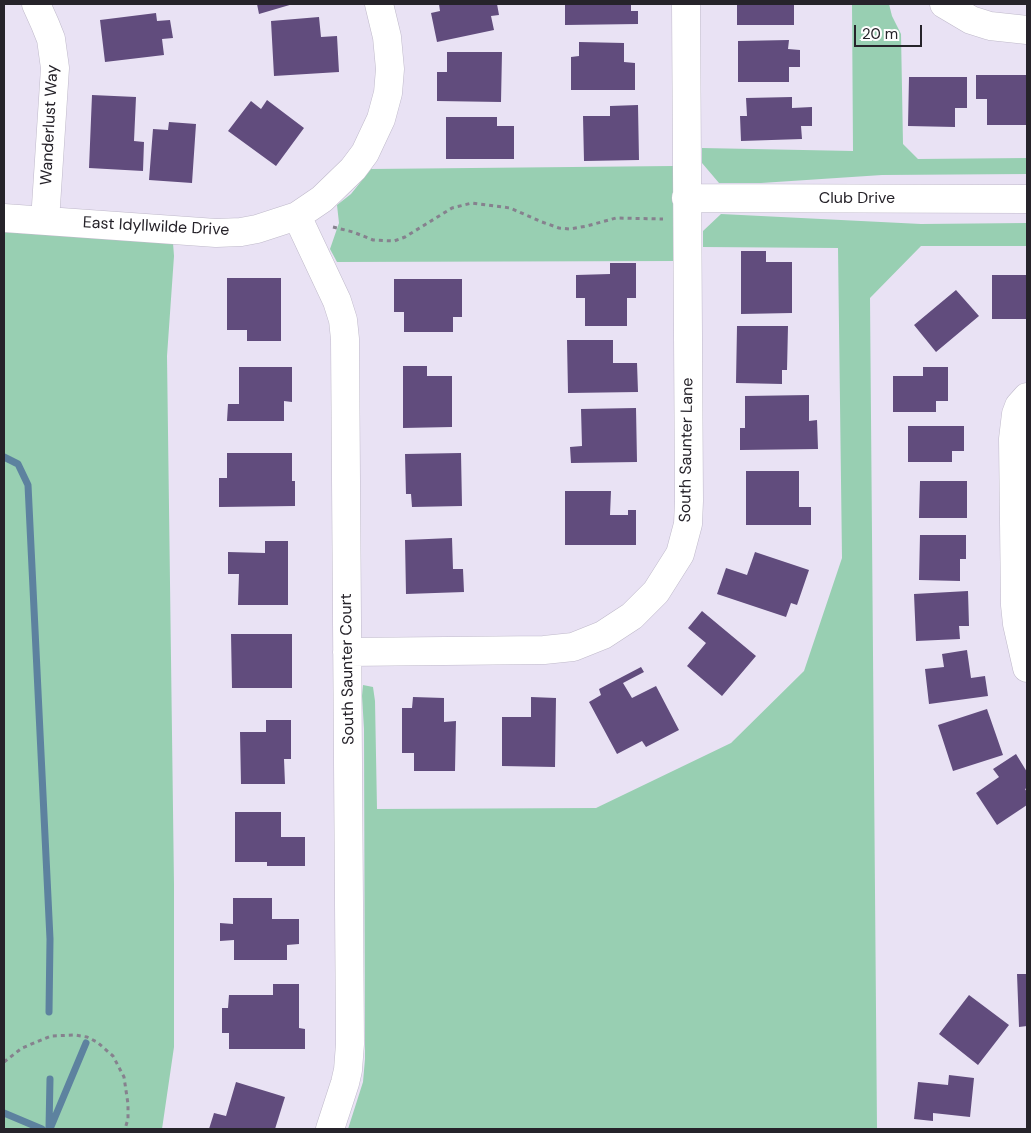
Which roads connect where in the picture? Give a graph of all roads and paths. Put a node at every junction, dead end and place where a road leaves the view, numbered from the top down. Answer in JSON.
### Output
{"nodes":[{"id":1,"x":36,"y":4,"type":"edge"},
{"id":2,"x":379,"y":4,"type":"edge"},
{"id":3,"x":686,"y":4,"type":"edge"},
{"id":4,"x":944,"y":4,"type":"edge"},
{"id":5,"x":1027,"y":30,"type":"edge"},
{"id":6,"x":686,"y":198,"type":"junction"},
{"id":7,"x":1027,"y":199,"type":"edge"},
{"id":8,"x":297,"y":216,"type":"junction"},
{"id":9,"x":4,"y":218,"type":"edge"},
{"id":10,"x":663,"y":219,"type":"junction"},
{"id":11,"x":668,"y":219,"type":"dead end"},
{"id":12,"x":45,"y":220,"type":"junction"},
{"id":13,"x":333,"y":227,"type":"dead end"},
{"id":14,"x":663,"y":229,"type":"dead end"},
{"id":15,"x":1021,"y":393,"type":"edge"},
{"id":16,"x":347,"y":652,"type":"junction"},
{"id":17,"x":1027,"y":668,"type":"edge"},
{"id":18,"x":4,"y":1062,"type":"edge"},
{"id":19,"x":125,"y":1129,"type":"edge"},
{"id":20,"x":330,"y":1129,"type":"edge"}],
"edges":[{"from":1,"to":12,"type":"street","name":"Wanderlust Way"},
{"from":2,"to":8,"type":"street","name":"East Idyllwilde Drive"},
{"from":3,"to":6,"type":"street","name":"South Saunter Lane"},
{"from":4,"to":5,"type":"street"},
{"from":6,"to":7,"type":"street","name":"Club Drive"},
{"from":6,"to":16,"type":"street","name":"South Saunter Lane"},
{"from":8,"to":12,"type":"street","name":"East Idyllwilde Drive"},
{"from":8,"to":16,"type":"street","name":"South Saunter Court"},
{"from":9,"to":12,"type":"street","name":"East Idyllwilde Drive"},
{"from":10,"to":11,"type":"path"},
{"from":10,"to":13,"type":"path"},
{"from":10,"to":14,"type":"path"},
{"from":15,"to":17,"type":"street"},
{"from":16,"to":20,"type":"street","name":"South Saunter Court"},
{"from":18,"to":19,"type":"path"}]}
